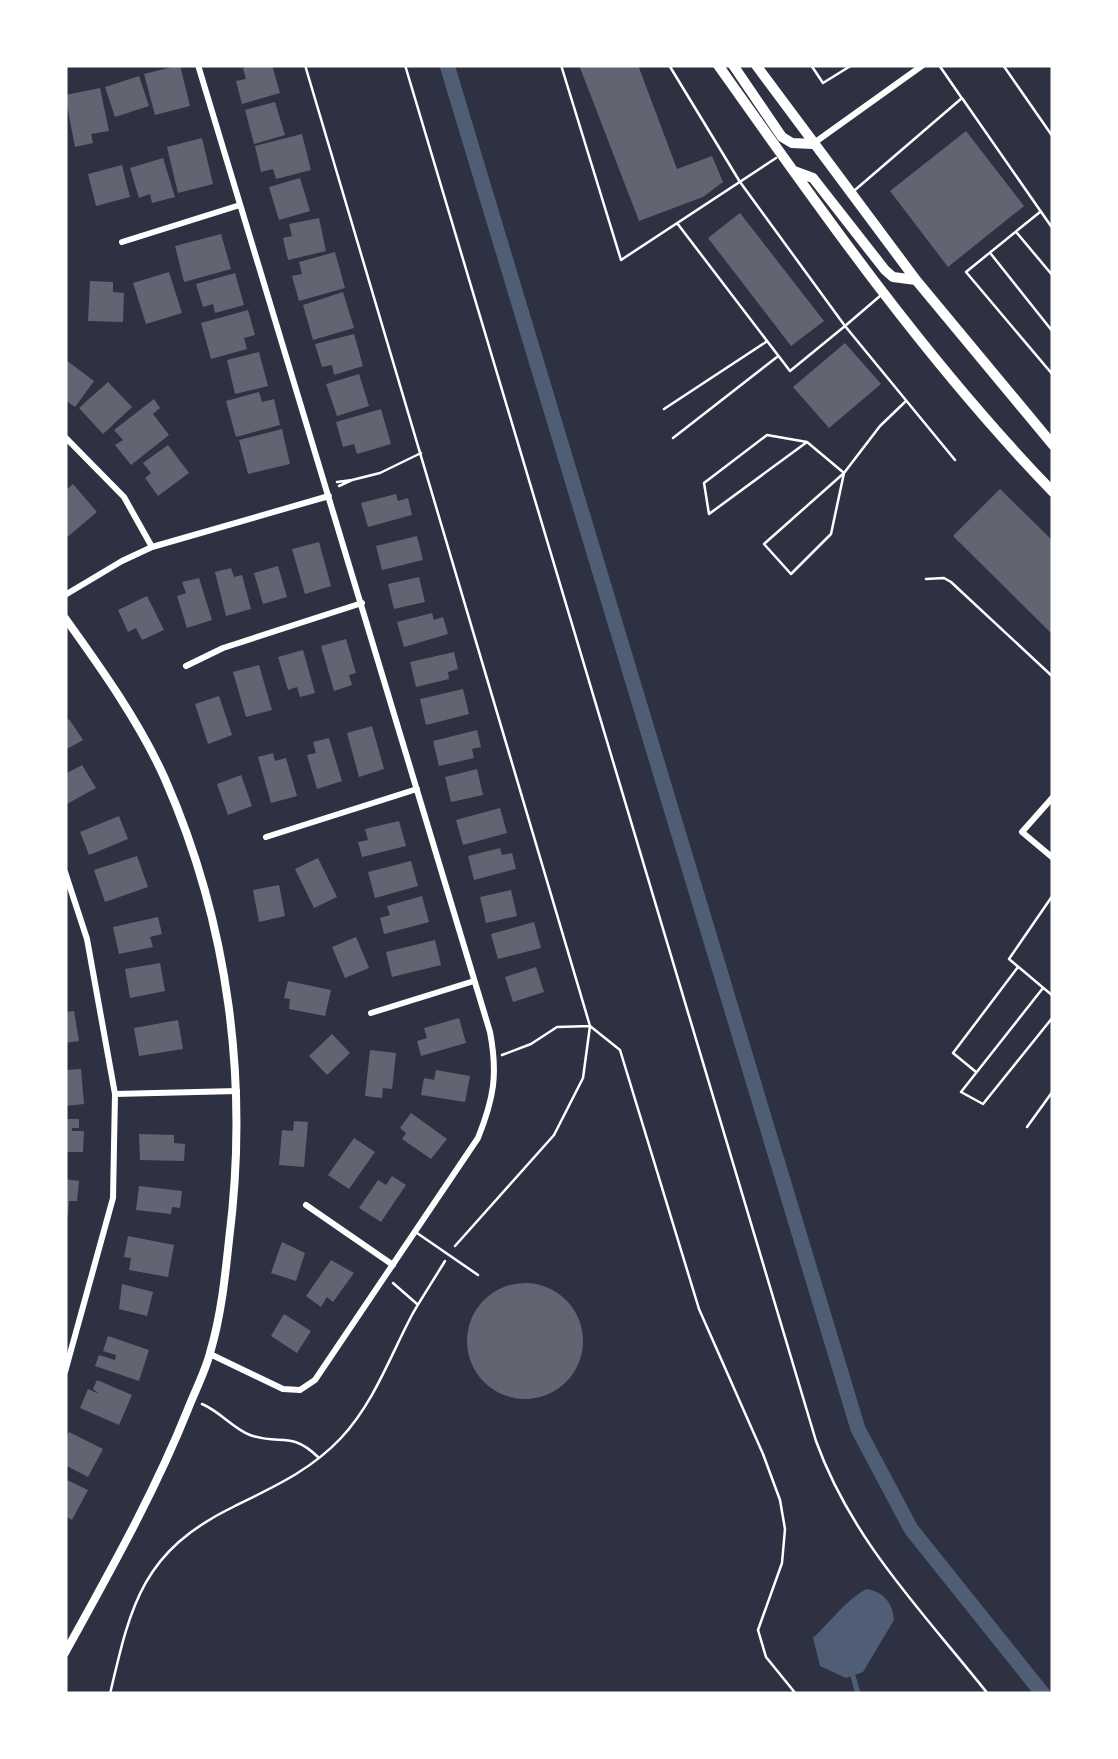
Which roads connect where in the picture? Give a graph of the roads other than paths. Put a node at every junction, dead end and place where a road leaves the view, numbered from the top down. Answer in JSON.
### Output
{"nodes":[{"id":1,"x":198,"y":65,"type":"edge"},
{"id":2,"x":561,"y":65,"type":"edge"},
{"id":3,"x":669,"y":65,"type":"edge"},
{"id":4,"x":718,"y":65,"type":"edge"},
{"id":5,"x":733,"y":65,"type":"edge"},
{"id":6,"x":756,"y":65,"type":"edge"},
{"id":7,"x":811,"y":65,"type":"edge"},
{"id":8,"x":852,"y":65,"type":"edge"},
{"id":9,"x":938,"y":65,"type":"edge"},
{"id":10,"x":1003,"y":65,"type":"edge"},
{"id":11,"x":918,"y":66,"type":"edge"},
{"id":12,"x":962,"y":98,"type":"junction"},
{"id":13,"x":1053,"y":138,"type":"edge"},
{"id":14,"x":813,"y":144,"type":"junction"},
{"id":15,"x":782,"y":154,"type":"junction"},
{"id":16,"x":794,"y":172,"type":"junction"},
{"id":17,"x":740,"y":182,"type":"junction"},
{"id":18,"x":850,"y":194,"type":"junction"},
{"id":19,"x":240,"y":204,"type":"junction"},
{"id":20,"x":1041,"y":212,"type":"junction"},
{"id":21,"x":677,"y":223,"type":"junction"},
{"id":22,"x":1053,"y":229,"type":"edge"},
{"id":23,"x":1016,"y":232,"type":"junction"},
{"id":24,"x":122,"y":242,"type":"dead end"},
{"id":25,"x":990,"y":253,"type":"junction"},
{"id":26,"x":1053,"y":276,"type":"edge"},
{"id":27,"x":916,"y":280,"type":"junction"},
{"id":28,"x":885,"y":292,"type":"junction"},
{"id":29,"x":845,"y":326,"type":"junction"},
{"id":30,"x":1053,"y":332,"type":"edge"},
{"id":31,"x":767,"y":341,"type":"junction"},
{"id":32,"x":778,"y":356,"type":"junction"},
{"id":33,"x":1052,"y":375,"type":"edge"},
{"id":34,"x":906,"y":401,"type":"junction"},
{"id":35,"x":664,"y":409,"type":"dead end"},
{"id":36,"x":65,"y":437,"type":"edge"},
{"id":37,"x":673,"y":438,"type":"dead end"},
{"id":38,"x":807,"y":442,"type":"junction"},
{"id":39,"x":1053,"y":445,"type":"edge"},
{"id":40,"x":954,"y":460,"type":"dead end"},
{"id":41,"x":844,"y":473,"type":"junction"},
{"id":42,"x":328,"y":491,"type":"junction"},
{"id":43,"x":1053,"y":492,"type":"edge"},
{"id":44,"x":152,"y":548,"type":"junction"},
{"id":45,"x":926,"y":579,"type":"dead end"},
{"id":46,"x":65,"y":595,"type":"edge"},
{"id":47,"x":362,"y":604,"type":"junction"},
{"id":48,"x":65,"y":618,"type":"edge"},
{"id":49,"x":186,"y":666,"type":"dead end"},
{"id":50,"x":1053,"y":678,"type":"edge"},
{"id":51,"x":417,"y":788,"type":"junction"},
{"id":52,"x":1053,"y":798,"type":"edge"},
{"id":53,"x":266,"y":837,"type":"dead end"},
{"id":54,"x":1053,"y":858,"type":"edge"},
{"id":55,"x":65,"y":872,"type":"edge"},
{"id":56,"x":1053,"y":895,"type":"edge"},
{"id":57,"x":1018,"y":967,"type":"junction"},
{"id":58,"x":474,"y":981,"type":"junction"},
{"id":59,"x":1043,"y":988,"type":"junction"},
{"id":60,"x":1053,"y":996,"type":"edge"},
{"id":61,"x":371,"y":1013,"type":"dead end"},
{"id":62,"x":1053,"y":1017,"type":"edge"},
{"id":63,"x":976,"y":1072,"type":"junction"},
{"id":64,"x":237,"y":1091,"type":"junction"},
{"id":65,"x":1053,"y":1091,"type":"edge"},
{"id":66,"x":115,"y":1094,"type":"junction"},
{"id":67,"x":1027,"y":1127,"type":"dead end"},
{"id":68,"x":306,"y":1205,"type":"dead end"},
{"id":69,"x":415,"y":1232,"type":"junction"},
{"id":70,"x":393,"y":1264,"type":"junction"},
{"id":71,"x":478,"y":1275,"type":"dead end"},
{"id":72,"x":210,"y":1354,"type":"junction"},
{"id":73,"x":65,"y":1372,"type":"edge"},
{"id":74,"x":65,"y":1653,"type":"edge"}],
"edges":[{"from":1,"to":19,"type":"street"},
{"from":2,"to":21,"type":"lane"},
{"from":3,"to":17,"type":"lane"},
{"from":4,"to":15,"type":"main road"},
{"from":5,"to":14,"type":"main road"},
{"from":6,"to":14,"type":"main road"},
{"from":7,"to":8,"type":"lane"},
{"from":9,"to":12,"type":"lane"},
{"from":10,"to":13,"type":"lane"},
{"from":11,"to":14,"type":"street"},
{"from":12,"to":18,"type":"lane"},
{"from":12,"to":20,"type":"lane"},
{"from":14,"to":18,"type":"main road"},
{"from":15,"to":16,"type":"main road"},
{"from":15,"to":17,"type":"lane"},
{"from":16,"to":27,"type":"main road"},
{"from":16,"to":28,"type":"main road"},
{"from":17,"to":21,"type":"lane"},
{"from":17,"to":29,"type":"lane"},
{"from":18,"to":27,"type":"main road"},
{"from":19,"to":24,"type":"street"},
{"from":19,"to":42,"type":"street"},
{"from":20,"to":22,"type":"lane"},
{"from":20,"to":23,"type":"lane"},
{"from":21,"to":31,"type":"lane"},
{"from":23,"to":25,"type":"lane"},
{"from":23,"to":26,"type":"lane"},
{"from":25,"to":30,"type":"lane"},
{"from":25,"to":33,"type":"lane"},
{"from":27,"to":39,"type":"main road"},
{"from":28,"to":29,"type":"lane"},
{"from":28,"to":43,"type":"main road"},
{"from":29,"to":32,"type":"lane"},
{"from":29,"to":34,"type":"lane"},
{"from":31,"to":32,"type":"lane"},
{"from":31,"to":35,"type":"lane"},
{"from":32,"to":37,"type":"lane"},
{"from":34,"to":40,"type":"lane"},
{"from":34,"to":41,"type":"lane"},
{"from":36,"to":44,"type":"street"},
{"from":38,"to":38,"type":"lane"},
{"from":38,"to":41,"type":"lane"},
{"from":41,"to":41,"type":"lane"},
{"from":42,"to":44,"type":"street"},
{"from":42,"to":47,"type":"street"},
{"from":44,"to":46,"type":"street"},
{"from":45,"to":50,"type":"lane"},
{"from":47,"to":49,"type":"street"},
{"from":47,"to":51,"type":"street"},
{"from":48,"to":64,"type":"street"},
{"from":51,"to":53,"type":"street"},
{"from":51,"to":58,"type":"street"},
{"from":52,"to":54,"type":"street"},
{"from":55,"to":66,"type":"street"},
{"from":56,"to":57,"type":"lane"},
{"from":57,"to":59,"type":"lane"},
{"from":57,"to":63,"type":"lane"},
{"from":58,"to":61,"type":"street"},
{"from":58,"to":69,"type":"street"},
{"from":59,"to":60,"type":"lane"},
{"from":59,"to":63,"type":"lane"},
{"from":62,"to":63,"type":"lane"},
{"from":64,"to":66,"type":"street"},
{"from":64,"to":72,"type":"street"},
{"from":65,"to":67,"type":"lane"},
{"from":66,"to":73,"type":"street"},
{"from":68,"to":70,"type":"street"},
{"from":69,"to":70,"type":"street"},
{"from":69,"to":71,"type":"lane"},
{"from":70,"to":72,"type":"street"},
{"from":72,"to":74,"type":"street"}]}
